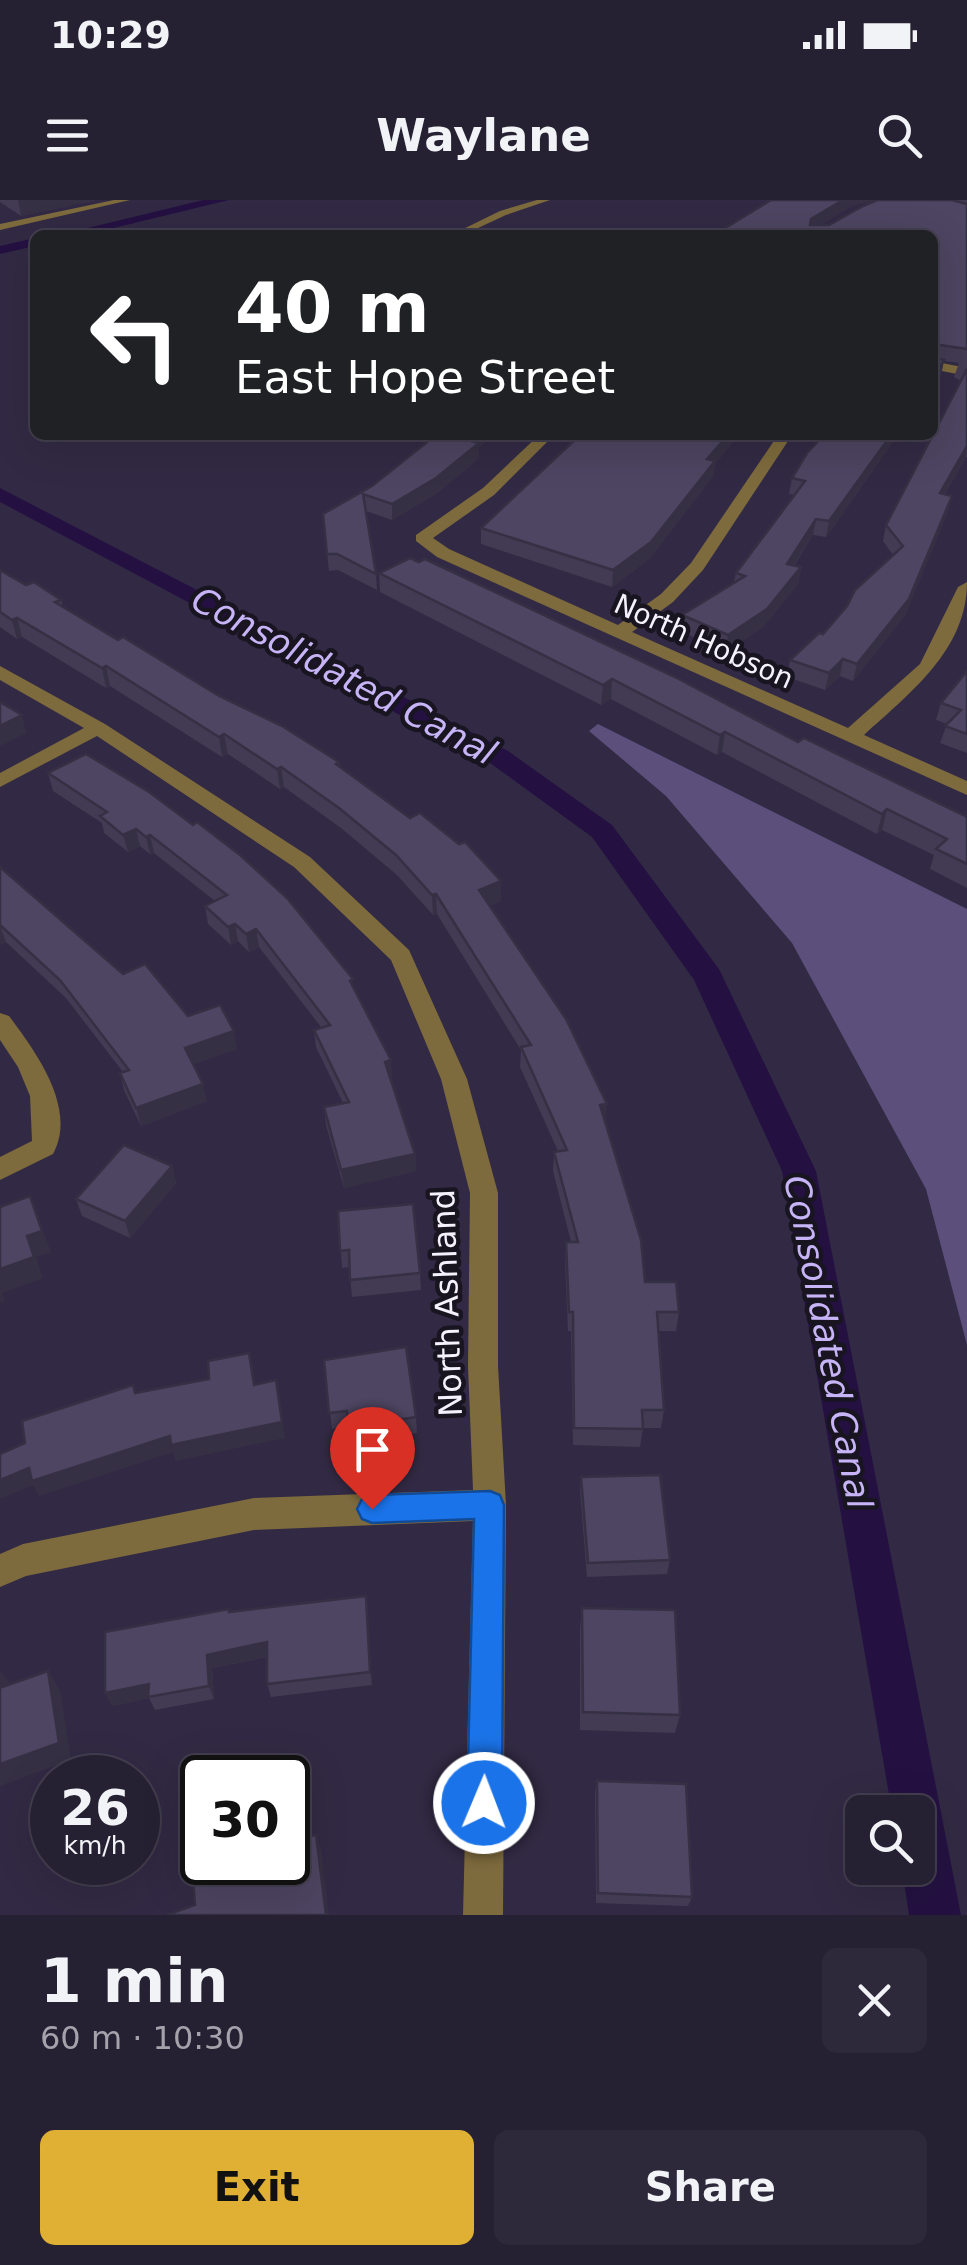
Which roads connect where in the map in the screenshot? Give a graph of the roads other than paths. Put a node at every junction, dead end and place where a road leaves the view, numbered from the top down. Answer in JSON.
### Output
{"nodes":[{"id":1,"x":126,"y":200,"type":"edge"},
{"id":2,"x":546,"y":200,"type":"edge"},
{"id":3,"x":564,"y":200,"type":"edge"},
{"id":4,"x":0,"y":211,"type":"edge"},
{"id":5,"x":20,"y":223,"type":"junction"},
{"id":6,"x":0,"y":227,"type":"edge"},
{"id":7,"x":467,"y":230,"type":"edge"},
{"id":8,"x":488,"y":230,"type":"edge"},
{"id":9,"x":938,"y":366,"type":"edge"},
{"id":10,"x":967,"y":372,"type":"edge"},
{"id":11,"x":542,"y":440,"type":"edge"},
{"id":12,"x":782,"y":440,"type":"edge"},
{"id":13,"x":967,"y":587,"type":"edge"},
{"id":14,"x":620,"y":632,"type":"junction"},
{"id":15,"x":0,"y":672,"type":"edge"},
{"id":16,"x":98,"y":728,"type":"junction"},
{"id":17,"x":850,"y":737,"type":"junction"},
{"id":18,"x":0,"y":781,"type":"edge"},
{"id":19,"x":967,"y":789,"type":"edge"},
{"id":20,"x":0,"y":1022,"type":"edge"},
{"id":21,"x":0,"y":1169,"type":"edge"},
{"id":22,"x":490,"y":1505,"type":"junction"},
{"id":23,"x":0,"y":1571,"type":"edge"},
{"id":24,"x":483,"y":1915,"type":"edge"}],
"edges":[{"from":1,"to":5,"type":"lane"},
{"from":2,"to":7,"type":"lane"},
{"from":3,"to":8,"type":"lane"},
{"from":4,"to":5,"type":"lane"},
{"from":5,"to":6,"type":"lane"},
{"from":9,"to":10,"type":"street"},
{"from":11,"to":14,"type":"street","name":"North Hobson"},
{"from":12,"to":14,"type":"street"},
{"from":13,"to":17,"type":"street"},
{"from":14,"to":17,"type":"street","name":"North Hobson"},
{"from":15,"to":16,"type":"street","name":"North Ashland"},
{"from":16,"to":18,"type":"street"},
{"from":16,"to":22,"type":"street","name":"North Ashland"},
{"from":17,"to":19,"type":"street","name":"North Hobson"},
{"from":20,"to":21,"type":"street"},
{"from":22,"to":23,"type":"street"},
{"from":22,"to":24,"type":"street","name":"North Ashland"}]}
